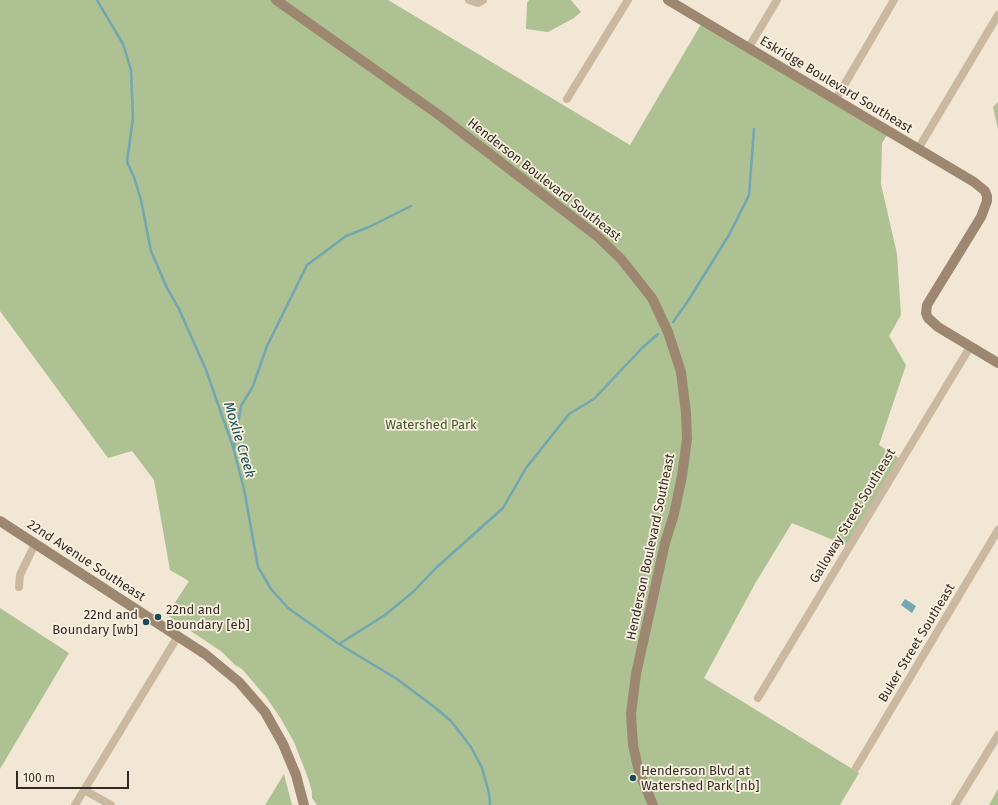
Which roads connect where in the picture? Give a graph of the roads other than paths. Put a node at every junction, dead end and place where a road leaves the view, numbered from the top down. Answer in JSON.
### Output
{"nodes":[{"id":1,"x":276,"y":0,"type":"edge"},
{"id":2,"x":469,"y":0,"type":"edge"},
{"id":3,"x":628,"y":0,"type":"edge"},
{"id":4,"x":668,"y":0,"type":"edge"},
{"id":5,"x":777,"y":0,"type":"edge"},
{"id":6,"x":894,"y":0,"type":"edge"},
{"id":7,"x":480,"y":2,"type":"edge"},
{"id":8,"x":998,"y":15,"type":"edge"},
{"id":9,"x":748,"y":47,"type":"junction"},
{"id":10,"x":567,"y":98,"type":"dead end"},
{"id":11,"x":836,"y":99,"type":"junction"},
{"id":12,"x":918,"y":149,"type":"junction"},
{"id":13,"x":970,"y":347,"type":"junction"},
{"id":14,"x":998,"y":363,"type":"edge"},
{"id":15,"x":0,"y":521,"type":"edge"},
{"id":16,"x":998,"y":530,"type":"edge"},
{"id":17,"x":35,"y":544,"type":"junction"},
{"id":18,"x":19,"y":587,"type":"dead end"},
{"id":19,"x":178,"y":636,"type":"junction"},
{"id":20,"x":758,"y":698,"type":"dead end"},
{"id":21,"x":998,"y":735,"type":"edge"},
{"id":22,"x":856,"y":768,"type":"dead end"},
{"id":23,"x":84,"y":790,"type":"junction"},
{"id":24,"x":75,"y":805,"type":"edge"},
{"id":25,"x":111,"y":805,"type":"edge"},
{"id":26,"x":304,"y":805,"type":"edge"},
{"id":27,"x":653,"y":805,"type":"edge"},
{"id":28,"x":955,"y":805,"type":"edge"}],
"edges":[{"from":1,"to":27,"type":"street","name":"Henderson Boulevard Southeast"},
{"from":2,"to":7,"type":"street"},
{"from":3,"to":10,"type":"street"},
{"from":4,"to":9,"type":"street","name":"Eskridge Boulevard Southeast"},
{"from":5,"to":9,"type":"street"},
{"from":6,"to":11,"type":"street"},
{"from":8,"to":12,"type":"street"},
{"from":9,"to":11,"type":"street","name":"Eskridge Boulevard Southeast"},
{"from":11,"to":12,"type":"street","name":"Eskridge Boulevard Southeast"},
{"from":12,"to":13,"type":"street","name":"Eskridge Boulevard Southeast"},
{"from":13,"to":14,"type":"street"},
{"from":13,"to":20,"type":"street","name":"Galloway Street Southeast"},
{"from":15,"to":17,"type":"street","name":"22nd Avenue Southeast"},
{"from":16,"to":22,"type":"street","name":"Buker Street Southeast"},
{"from":17,"to":18,"type":"street"},
{"from":17,"to":19,"type":"street","name":"22nd Avenue Southeast"},
{"from":19,"to":23,"type":"street"},
{"from":19,"to":26,"type":"street","name":"22nd Avenue Southeast"},
{"from":21,"to":28,"type":"street"},
{"from":23,"to":24,"type":"street"},
{"from":23,"to":25,"type":"street"}]}
